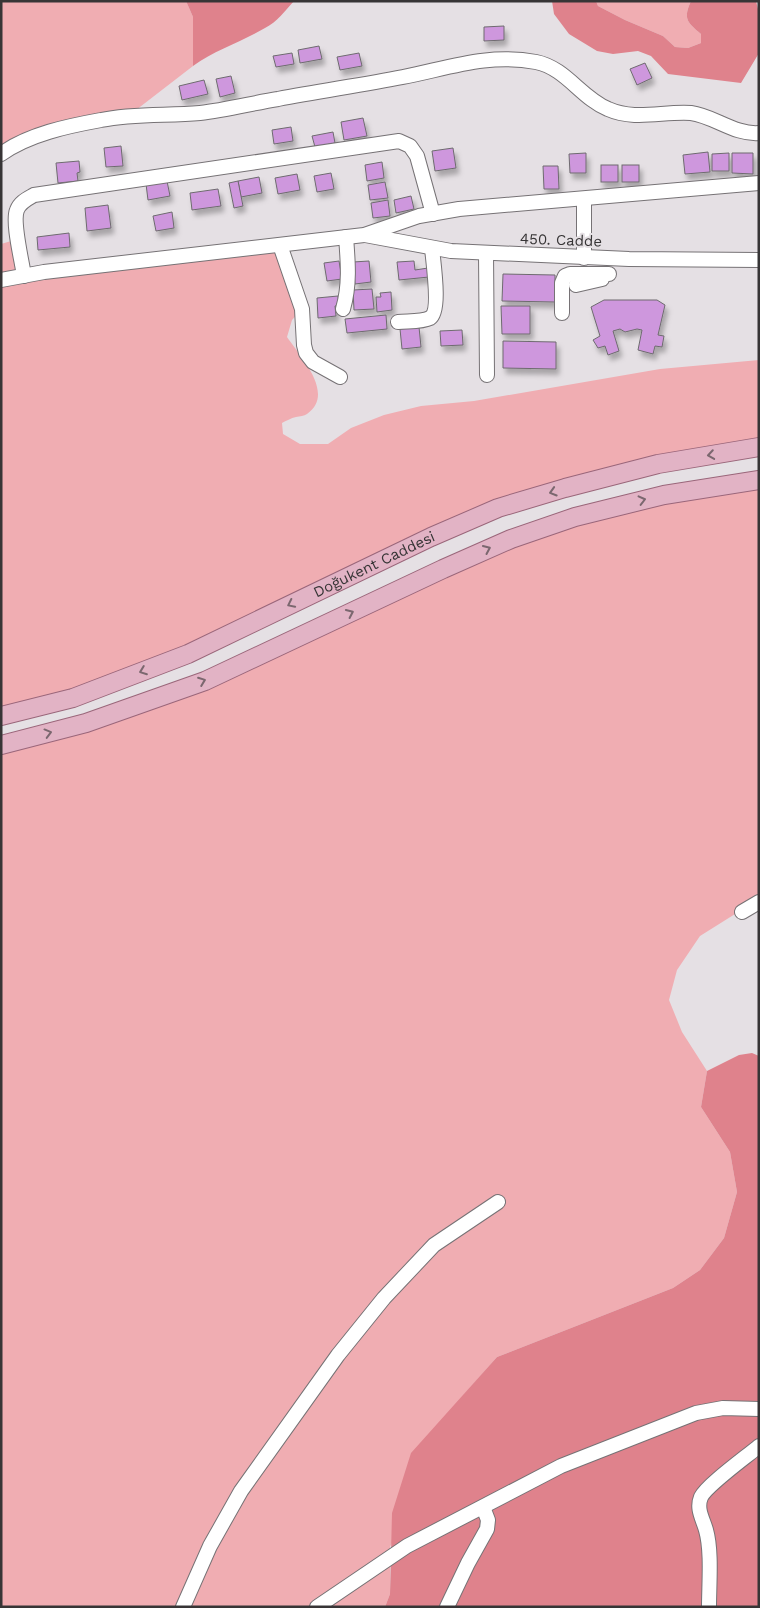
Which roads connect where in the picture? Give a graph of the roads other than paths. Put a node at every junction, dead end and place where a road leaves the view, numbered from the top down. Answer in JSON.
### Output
{"nodes":[{"id":1,"x":759,"y":133,"type":"edge"},
{"id":2,"x":1,"y":154,"type":"edge"},
{"id":3,"x":759,"y":183,"type":"edge"},
{"id":4,"x":584,"y":199,"type":"junction"},
{"id":5,"x":433,"y":214,"type":"junction"},
{"id":6,"x":364,"y":235,"type":"junction"},
{"id":7,"x":346,"y":237,"type":"junction"},
{"id":8,"x":280,"y":245,"type":"junction"},
{"id":9,"x":432,"y":248,"type":"junction"},
{"id":10,"x":486,"y":253,"type":"junction"},
{"id":11,"x":584,"y":258,"type":"junction"},
{"id":12,"x":610,"y":258,"type":"junction"},
{"id":13,"x":759,"y":260,"type":"edge"},
{"id":14,"x":609,"y":274,"type":"junction"},
{"id":15,"x":24,"y":276,"type":"junction"},
{"id":16,"x":1,"y":280,"type":"edge"},
{"id":17,"x":576,"y":285,"type":"dead end"},
{"id":18,"x":343,"y":309,"type":"dead end"},
{"id":19,"x":562,"y":313,"type":"dead end"},
{"id":20,"x":398,"y":322,"type":"dead end"},
{"id":21,"x":487,"y":375,"type":"dead end"},
{"id":22,"x":340,"y":376,"type":"dead end"},
{"id":23,"x":759,"y":447,"type":"edge"},
{"id":24,"x":759,"y":480,"type":"edge"},
{"id":25,"x":1,"y":716,"type":"edge"},
{"id":26,"x":1,"y":745,"type":"edge"},
{"id":27,"x":759,"y":902,"type":"edge"},
{"id":28,"x":742,"y":912,"type":"dead end"},
{"id":29,"x":498,"y":1202,"type":"dead end"},
{"id":30,"x":759,"y":1409,"type":"edge"},
{"id":31,"x":759,"y":1446,"type":"edge"},
{"id":32,"x":483,"y":1507,"type":"junction"},
{"id":33,"x":183,"y":1607,"type":"edge"},
{"id":34,"x":317,"y":1607,"type":"edge"},
{"id":35,"x":447,"y":1607,"type":"edge"},
{"id":36,"x":709,"y":1607,"type":"edge"}],
"edges":[{"from":1,"to":2,"type":"street"},
{"from":3,"to":4,"type":"street"},
{"from":4,"to":5,"type":"street"},
{"from":4,"to":11,"type":"street"},
{"from":5,"to":6,"type":"street"},
{"from":5,"to":15,"type":"street"},
{"from":6,"to":7,"type":"street"},
{"from":6,"to":9,"type":"street","name":"450. Cadde"},
{"from":7,"to":8,"type":"street"},
{"from":7,"to":18,"type":"street"},
{"from":8,"to":15,"type":"street"},
{"from":8,"to":22,"type":"street"},
{"from":9,"to":10,"type":"street","name":"450. Cadde"},
{"from":9,"to":20,"type":"street"},
{"from":10,"to":11,"type":"street","name":"450. Cadde"},
{"from":10,"to":21,"type":"street"},
{"from":11,"to":12,"type":"street","name":"450. Cadde"},
{"from":12,"to":13,"type":"street","name":"450. Cadde"},
{"from":12,"to":14,"type":"street"},
{"from":14,"to":17,"type":"street"},
{"from":14,"to":19,"type":"street"},
{"from":15,"to":16,"type":"street"},
{"from":23,"to":25,"type":"main road","name":"Doğukent Caddesi","one_way":true},
{"from":26,"to":24,"type":"main road","one_way":true},
{"from":27,"to":28,"type":"street"},
{"from":29,"to":33,"type":"street"},
{"from":30,"to":32,"type":"street"},
{"from":31,"to":36,"type":"street"},
{"from":32,"to":34,"type":"street"},
{"from":32,"to":35,"type":"street"}]}
